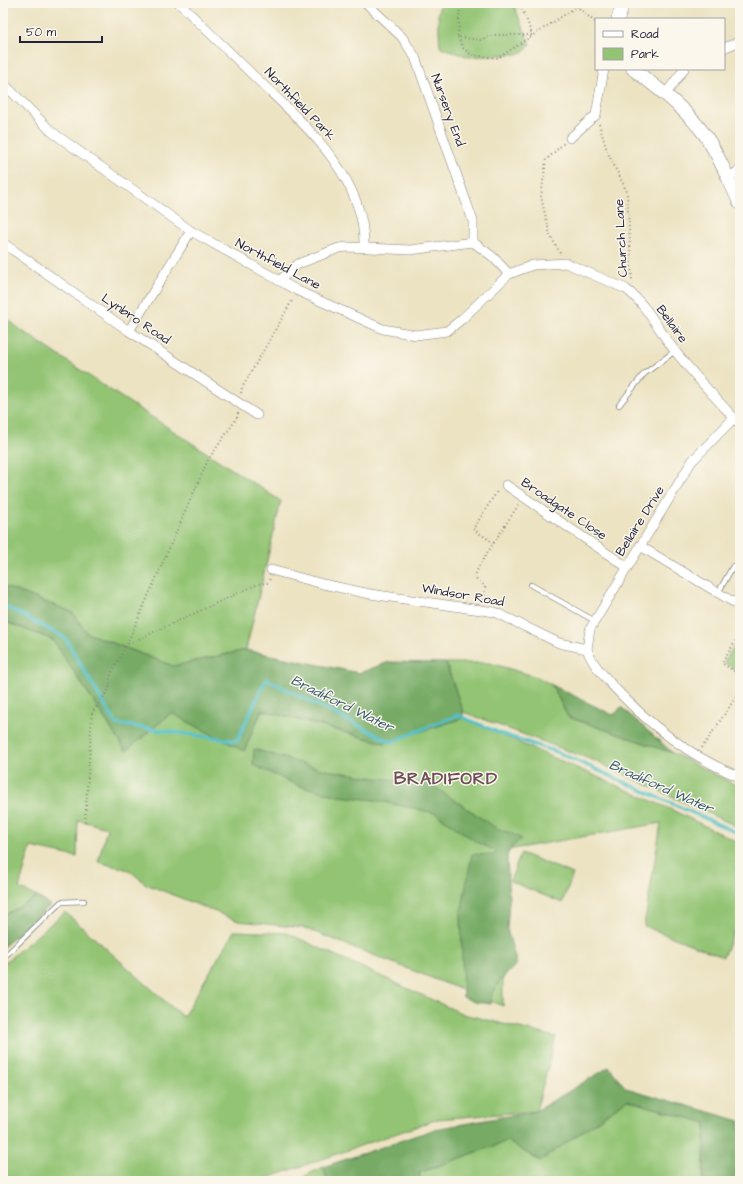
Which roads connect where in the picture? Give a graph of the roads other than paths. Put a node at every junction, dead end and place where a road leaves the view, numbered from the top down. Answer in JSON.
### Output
{"nodes":[{"id":1,"x":178,"y":3,"type":"edge"},
{"id":2,"x":366,"y":3,"type":"edge"},
{"id":3,"x":623,"y":3,"type":"edge"},
{"id":4,"x":618,"y":18,"type":"edge"},
{"id":5,"x":740,"y":41,"type":"edge"},
{"id":6,"x":725,"y":48,"type":"edge"},
{"id":7,"x":604,"y":70,"type":"edge"},
{"id":8,"x":634,"y":70,"type":"edge"},
{"id":9,"x":683,"y":70,"type":"edge"},
{"id":10,"x":3,"y":83,"type":"edge"},
{"id":11,"x":665,"y":95,"type":"junction"},
{"id":12,"x":570,"y":138,"type":"road end"},
{"id":13,"x":740,"y":170,"type":"edge"},
{"id":14,"x":728,"y":178,"type":"junction"},
{"id":15,"x":740,"y":203,"type":"edge"},
{"id":16,"x":191,"y":231,"type":"junction"},
{"id":17,"x":472,"y":242,"type":"junction"},
{"id":18,"x":3,"y":243,"type":"edge"},
{"id":19,"x":364,"y":248,"type":"junction"},
{"id":20,"x":566,"y":263,"type":"joint"},
{"id":21,"x":509,"y":274,"type":"junction"},
{"id":22,"x":279,"y":280,"type":"junction"},
{"id":23,"x":129,"y":331,"type":"junction"},
{"id":24,"x":675,"y":351,"type":"junction"},
{"id":25,"x":619,"y":404,"type":"dead end"},
{"id":26,"x":256,"y":415,"type":"dead end"},
{"id":27,"x":737,"y":421,"type":"edge"},
{"id":28,"x":506,"y":485,"type":"road end"},
{"id":29,"x":640,"y":546,"type":"junction"},
{"id":30,"x":740,"y":564,"type":"edge"},
{"id":31,"x":627,"y":567,"type":"junction"},
{"id":32,"x":271,"y":570,"type":"road end"},
{"id":33,"x":531,"y":585,"type":"dead end"},
{"id":34,"x":718,"y":593,"type":"junction"},
{"id":35,"x":740,"y":606,"type":"edge"},
{"id":36,"x":595,"y":621,"type":"junction"},
{"id":37,"x":587,"y":649,"type":"junction"},
{"id":38,"x":740,"y":777,"type":"edge"},
{"id":39,"x":84,"y":901,"type":"dead end"},
{"id":40,"x":3,"y":958,"type":"edge"}],
"edges":[{"from":1,"to":19,"type":"street","name":"Northfield Park"},
{"from":2,"to":17,"type":"street","name":"Nursery End"},
{"from":3,"to":4,"type":"street"},
{"from":5,"to":6,"type":"street"},
{"from":7,"to":12,"type":"street"},
{"from":8,"to":11,"type":"street"},
{"from":9,"to":11,"type":"street"},
{"from":10,"to":16,"type":"street","name":"Northfield Lane"},
{"from":11,"to":14,"type":"street"},
{"from":13,"to":14,"type":"street"},
{"from":14,"to":15,"type":"street"},
{"from":16,"to":22,"type":"street","name":"Northfield Lane"},
{"from":16,"to":23,"type":"street"},
{"from":17,"to":19,"type":"street"},
{"from":17,"to":21,"type":"street"},
{"from":18,"to":23,"type":"street","name":"Lynbro Road"},
{"from":19,"to":22,"type":"street"},
{"from":20,"to":21,"type":"street","name":"Northfield Lane"},
{"from":20,"to":24,"type":"street","name":"Bellaire"},
{"from":21,"to":22,"type":"street","name":"Northfield Lane"},
{"from":23,"to":26,"type":"street","name":"Lynbro Road"},
{"from":24,"to":25,"type":"lane"},
{"from":24,"to":27,"type":"street","name":"Bellaire"},
{"from":27,"to":29,"type":"street","name":"Bellaire Drive"},
{"from":28,"to":31,"type":"street","name":"Broadgate Close"},
{"from":29,"to":31,"type":"street","name":"Bellaire Drive"},
{"from":29,"to":34,"type":"street"},
{"from":30,"to":34,"type":"lane"},
{"from":31,"to":36,"type":"street","name":"Bellaire Drive"},
{"from":32,"to":37,"type":"street","name":"Windsor Road"},
{"from":33,"to":36,"type":"lane"},
{"from":34,"to":35,"type":"street"},
{"from":36,"to":37,"type":"street","name":"Bellaire Drive"},
{"from":37,"to":38,"type":"street"},
{"from":39,"to":40,"type":"lane"}]}
